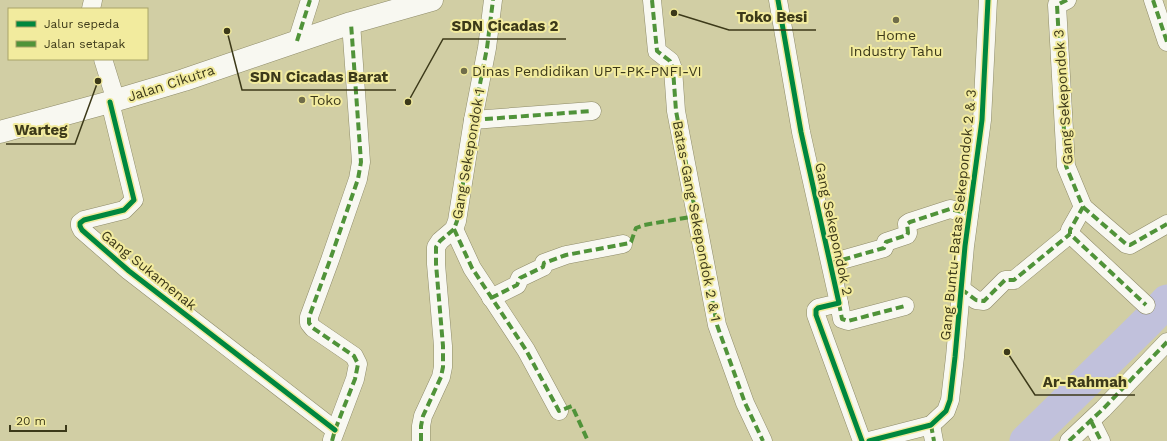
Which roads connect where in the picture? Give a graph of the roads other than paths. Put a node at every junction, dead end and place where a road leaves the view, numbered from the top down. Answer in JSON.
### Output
{"nodes":[{"id":1,"x":310,"y":0,"type":"edge"},
{"id":2,"x":432,"y":0,"type":"edge"},
{"id":3,"x":493,"y":0,"type":"edge"},
{"id":4,"x":652,"y":0,"type":"edge"},
{"id":5,"x":778,"y":0,"type":"edge"},
{"id":6,"x":988,"y":0,"type":"edge"},
{"id":7,"x":1067,"y":0,"type":"edge"},
{"id":8,"x":1153,"y":0,"type":"edge"},
{"id":9,"x":351,"y":23,"type":"junction"},
{"id":10,"x":298,"y":41,"type":"junction"},
{"id":11,"x":1167,"y":42,"type":"edge"},
{"id":12,"x":103,"y":60,"type":"edge"},
{"id":13,"x":113,"y":101,"type":"junction"},
{"id":14,"x":592,"y":111,"type":"dead end"},
{"id":15,"x":473,"y":120,"type":"junction"},
{"id":16,"x":0,"y":132,"type":"edge"},
{"id":17,"x":1083,"y":207,"type":"junction"},
{"id":18,"x":970,"y":214,"type":"junction"},
{"id":19,"x":1167,"y":224,"type":"edge"},
{"id":20,"x":454,"y":229,"type":"junction"},
{"id":21,"x":1070,"y":234,"type":"junction"},
{"id":22,"x":623,"y":244,"type":"dead end"},
{"id":23,"x":831,"y":263,"type":"junction"},
{"id":24,"x":961,"y":289,"type":"junction"},
{"id":25,"x":491,"y":298,"type":"junction"},
{"id":26,"x":839,"y":303,"type":"junction"},
{"id":27,"x":905,"y":306,"type":"dead end"},
{"id":28,"x":1146,"y":306,"type":"dead end"},
{"id":29,"x":1167,"y":342,"type":"edge"},
{"id":30,"x":559,"y":411,"type":"dead end"},
{"id":31,"x":1091,"y":421,"type":"junction"},
{"id":32,"x":933,"y":433,"type":"edge"},
{"id":33,"x":333,"y":435,"type":"edge"},
{"id":34,"x":421,"y":441,"type":"edge"},
{"id":35,"x":763,"y":441,"type":"edge"},
{"id":36,"x":862,"y":441,"type":"edge"},
{"id":37,"x":869,"y":441,"type":"edge"},
{"id":38,"x":1070,"y":441,"type":"edge"},
{"id":39,"x":1101,"y":441,"type":"edge"}],
"edges":[{"from":1,"to":10,"type":"street"},
{"from":2,"to":9,"type":"main road","name":"Jalan Cikutra"},
{"from":3,"to":15,"type":"street","name":"Gang Sekepondok 1"},
{"from":4,"to":35,"type":"street","name":"Batas-Gang Sekepondok 2 & 1"},
{"from":5,"to":23,"type":"street","name":"Gang Sekepondok 2"},
{"from":6,"to":18,"type":"street","name":"Gang Buntu-Batas Sekepondok 2 & 3"},
{"from":7,"to":17,"type":"street","name":"Gang Sekepondok 3"},
{"from":8,"to":11,"type":"street"},
{"from":9,"to":10,"type":"main road","name":"Jalan Cikutra"},
{"from":9,"to":33,"type":"street"},
{"from":10,"to":13,"type":"main road","name":"Jalan Cikutra"},
{"from":12,"to":13,"type":"street"},
{"from":13,"to":16,"type":"main road","name":"Jalan Cikutra"},
{"from":13,"to":33,"type":"street","name":"Gang Sukamenak"},
{"from":14,"to":15,"type":"street"},
{"from":15,"to":20,"type":"street","name":"Gang Sekepondok 1"},
{"from":17,"to":19,"type":"street"},
{"from":17,"to":21,"type":"street"},
{"from":18,"to":23,"type":"street"},
{"from":18,"to":24,"type":"street","name":"Gang Buntu-Batas Sekepondok 2 & 3"},
{"from":20,"to":25,"type":"street"},
{"from":20,"to":34,"type":"street","name":"Gang Sekepondok 1"},
{"from":21,"to":24,"type":"street"},
{"from":21,"to":28,"type":"street"},
{"from":22,"to":25,"type":"street"},
{"from":23,"to":26,"type":"street","name":"Gang Sekepondok 2"},
{"from":24,"to":32,"type":"street","name":"Gang Buntu-Batas Sekepondok 2 & 3"},
{"from":25,"to":30,"type":"street"},
{"from":26,"to":27,"type":"street"},
{"from":26,"to":36,"type":"street","name":"Gang Sekepondok 2"},
{"from":29,"to":31,"type":"street"},
{"from":31,"to":38,"type":"street"},
{"from":31,"to":39,"type":"street"},
{"from":32,"to":37,"type":"street"}]}
